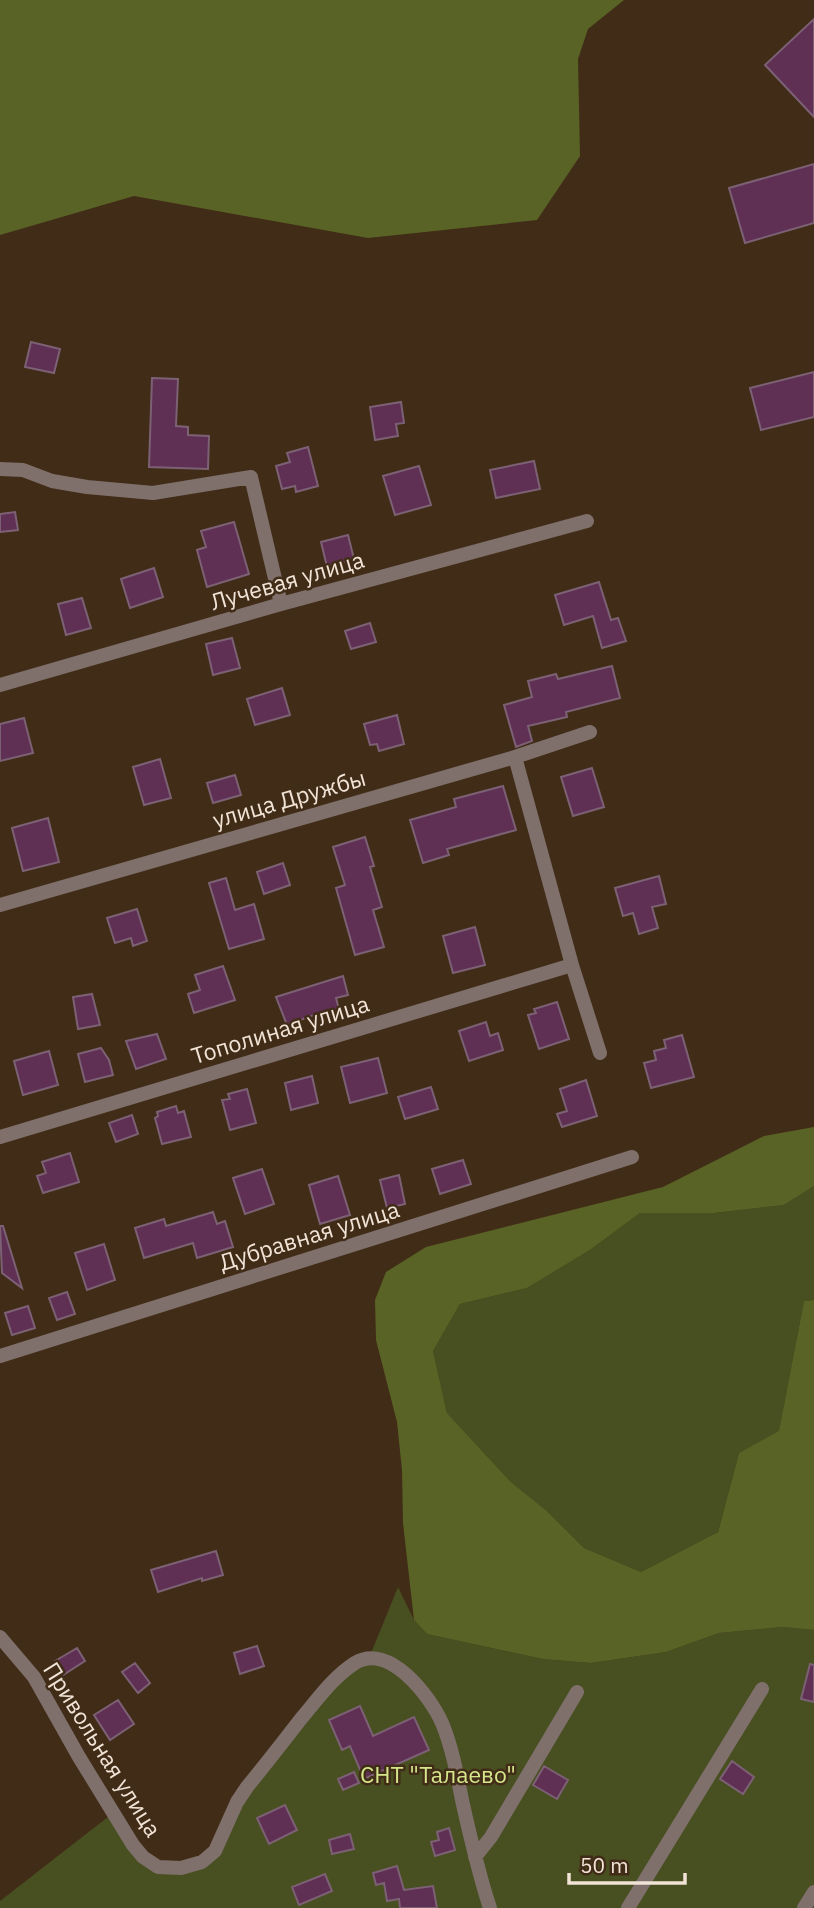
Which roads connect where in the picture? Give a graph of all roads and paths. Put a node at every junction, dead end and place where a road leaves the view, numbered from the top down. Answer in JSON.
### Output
{"nodes":[{"id":1,"x":0,"y":469,"type":"edge"},
{"id":2,"x":587,"y":521,"type":"dead end"},
{"id":3,"x":281,"y":604,"type":"junction"},
{"id":4,"x":0,"y":685,"type":"edge"},
{"id":5,"x":590,"y":732,"type":"dead end"},
{"id":6,"x":514,"y":757,"type":"junction"},
{"id":7,"x":0,"y":905,"type":"edge"},
{"id":8,"x":572,"y":965,"type":"junction"},
{"id":9,"x":600,"y":1053,"type":"dead end"},
{"id":10,"x":0,"y":1137,"type":"edge"},
{"id":11,"x":632,"y":1157,"type":"dead end"},
{"id":12,"x":1,"y":1352,"type":"edge"},
{"id":13,"x":0,"y":1637,"type":"edge"},
{"id":14,"x":762,"y":1689,"type":"dead end"},
{"id":15,"x":577,"y":1692,"type":"dead end"},
{"id":16,"x":475,"y":1857,"type":"junction"},
{"id":17,"x":814,"y":1892,"type":"edge"},
{"id":18,"x":490,"y":1908,"type":"edge"},
{"id":19,"x":628,"y":1908,"type":"edge"},
{"id":20,"x":804,"y":1908,"type":"edge"}],
"edges":[{"from":1,"to":3,"type":"street"},
{"from":2,"to":3,"type":"street","name":"Лучевая улица"},
{"from":3,"to":4,"type":"street","name":"Лучевая улица"},
{"from":5,"to":6,"type":"street","name":"улица Дружбы"},
{"from":6,"to":7,"type":"street","name":"улица Дружбы"},
{"from":6,"to":8,"type":"street"},
{"from":8,"to":9,"type":"street"},
{"from":8,"to":10,"type":"street","name":"Тополиная улица"},
{"from":11,"to":12,"type":"street","name":"Дубравная улица"},
{"from":13,"to":16,"type":"street","name":"Привольная улица"},
{"from":14,"to":19,"type":"street"},
{"from":15,"to":16,"type":"street"},
{"from":16,"to":18,"type":"street"},
{"from":17,"to":20,"type":"street"}]}
